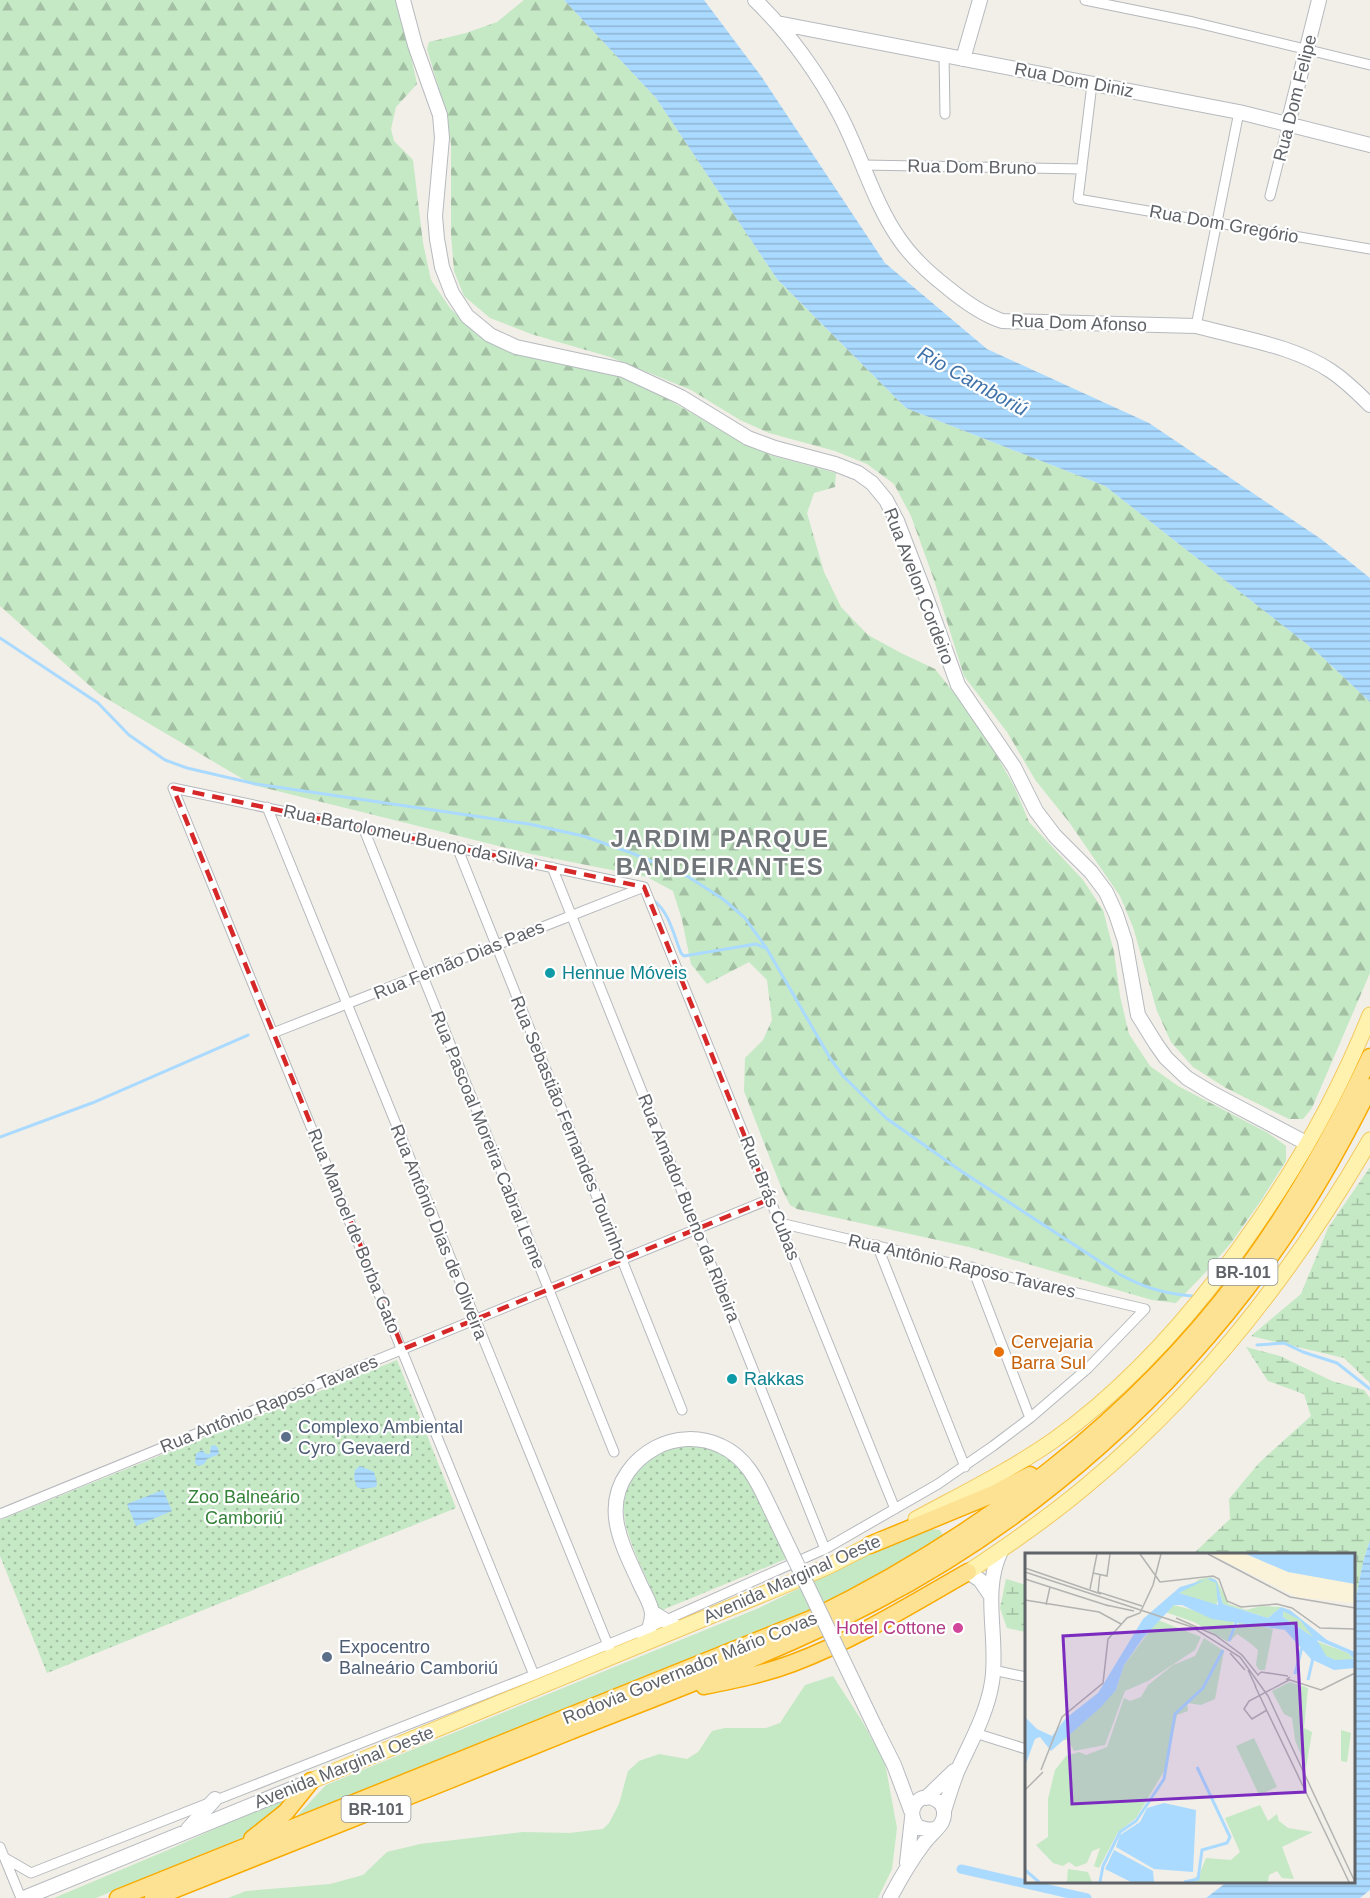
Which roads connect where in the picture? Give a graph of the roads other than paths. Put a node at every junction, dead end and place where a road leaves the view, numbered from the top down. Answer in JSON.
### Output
{"nodes":[{"id":1,"x":403,"y":0,"type":"edge"},
{"id":2,"x":755,"y":0,"type":"edge"},
{"id":3,"x":980,"y":0,"type":"edge"},
{"id":4,"x":1085,"y":0,"type":"edge"},
{"id":5,"x":1319,"y":0,"type":"edge"},
{"id":6,"x":777,"y":23,"type":"junction"},
{"id":7,"x":1307,"y":49,"type":"junction"},
{"id":8,"x":944,"y":55,"type":"junction"},
{"id":9,"x":963,"y":59,"type":"junction"},
{"id":10,"x":1370,"y":65,"type":"edge"},
{"id":11,"x":1092,"y":84,"type":"junction"},
{"id":12,"x":1239,"y":112,"type":"junction"},
{"id":13,"x":945,"y":114,"type":"dead end"},
{"id":14,"x":1288,"y":124,"type":"junction"},
{"id":15,"x":1370,"y":145,"type":"edge"},
{"id":16,"x":863,"y":165,"type":"junction"},
{"id":17,"x":1082,"y":169,"type":"junction"},
{"id":18,"x":1270,"y":195,"type":"dead end"},
{"id":19,"x":1217,"y":223,"type":"junction"},
{"id":20,"x":1370,"y":249,"type":"edge"},
{"id":21,"x":1196,"y":326,"type":"junction"},
{"id":22,"x":1370,"y":405,"type":"edge"},
{"id":23,"x":173,"y":788,"type":"joint"},
{"id":24,"x":267,"y":807,"type":"junction"},
{"id":25,"x":363,"y":827,"type":"junction"},
{"id":26,"x":457,"y":847,"type":"junction"},
{"id":27,"x":552,"y":867,"type":"junction"},
{"id":28,"x":644,"y":887,"type":"junction"},
{"id":29,"x":572,"y":915,"type":"junction"},
{"id":30,"x":496,"y":945,"type":"junction"},
{"id":31,"x":422,"y":974,"type":"junction"},
{"id":32,"x":347,"y":1004,"type":"junction"},
{"id":33,"x":1370,"y":1015,"type":"edge"},
{"id":34,"x":273,"y":1033,"type":"junction"},
{"id":35,"x":1370,"y":1057,"type":"edge"},
{"id":36,"x":1370,"y":1087,"type":"edge"},
{"id":37,"x":1370,"y":1140,"type":"edge"},
{"id":38,"x":1306,"y":1143,"type":"junction"},
{"id":39,"x":770,"y":1199,"type":"junction"},
{"id":40,"x":780,"y":1223,"type":"junction"},
{"id":41,"x":697,"y":1229,"type":"junction"},
{"id":42,"x":877,"y":1245,"type":"junction"},
{"id":43,"x":622,"y":1260,"type":"junction"},
{"id":44,"x":972,"y":1267,"type":"junction"},
{"id":45,"x":549,"y":1290,"type":"junction"},
{"id":46,"x":475,"y":1320,"type":"junction"},
{"id":47,"x":403,"y":1349,"type":"junction"},
{"id":48,"x":682,"y":1410,"type":"dead end"},
{"id":49,"x":1030,"y":1418,"type":"junction"},
{"id":50,"x":614,"y":1452,"type":"dead end"},
{"id":51,"x":1071,"y":1453,"type":"junction"},
{"id":52,"x":965,"y":1467,"type":"junction"},
{"id":53,"x":895,"y":1509,"type":"junction"},
{"id":54,"x":0,"y":1514,"type":"edge"},
{"id":55,"x":870,"y":1545,"type":"junction"},
{"id":56,"x":825,"y":1549,"type":"junction"},
{"id":57,"x":1000,"y":1551,"type":"junction"},
{"id":58,"x":968,"y":1572,"type":"junction"},
{"id":59,"x":991,"y":1596,"type":"junction"},
{"id":60,"x":652,"y":1612,"type":"junction"},
{"id":61,"x":665,"y":1621,"type":"junction"},
{"id":62,"x":650,"y":1627,"type":"junction"},
{"id":63,"x":679,"y":1629,"type":"junction"},
{"id":64,"x":642,"y":1644,"type":"junction"},
{"id":65,"x":607,"y":1650,"type":"junction"},
{"id":66,"x":993,"y":1670,"type":"junction"},
{"id":67,"x":534,"y":1675,"type":"junction"},
{"id":68,"x":567,"y":1676,"type":"junction"},
{"id":69,"x":1025,"y":1677,"type":"edge"},
{"id":70,"x":662,"y":1695,"type":"junction"},
{"id":71,"x":975,"y":1733,"type":"junction"},
{"id":72,"x":1025,"y":1749,"type":"edge"},
{"id":73,"x":962,"y":1762,"type":"junction"},
{"id":74,"x":894,"y":1765,"type":"junction"},
{"id":75,"x":311,"y":1781,"type":"junction"},
{"id":76,"x":924,"y":1798,"type":"junction"},
{"id":77,"x":215,"y":1799,"type":"junction"},
{"id":78,"x":944,"y":1811,"type":"junction"},
{"id":79,"x":912,"y":1816,"type":"junction"},
{"id":80,"x":935,"y":1829,"type":"junction"},
{"id":81,"x":185,"y":1833,"type":"junction"},
{"id":82,"x":0,"y":1847,"type":"edge"},
{"id":83,"x":235,"y":1851,"type":"junction"},
{"id":84,"x":5,"y":1858,"type":"junction"},
{"id":85,"x":905,"y":1871,"type":"junction"},
{"id":86,"x":892,"y":1897,"type":"edge"},
{"id":87,"x":22,"y":1898,"type":"edge"},
{"id":88,"x":118,"y":1898,"type":"edge"},
{"id":89,"x":153,"y":1898,"type":"edge"}],
"edges":[{"from":1,"to":38,"type":"main road","name":"Rua Avelon Cordeiro"},
{"from":2,"to":6,"type":"main road","name":"Rua Dom Afonso"},
{"from":3,"to":9,"type":"main road"},
{"from":4,"to":7,"type":"street"},
{"from":5,"to":7,"type":"main road","name":"Rua Dom Felipe"},
{"from":6,"to":8,"type":"main road","name":"Rua Dom Diniz"},
{"from":6,"to":16,"type":"main road","name":"Rua Dom Afonso"},
{"from":7,"to":10,"type":"street"},
{"from":7,"to":14,"type":"main road","name":"Rua Dom Felipe"},
{"from":8,"to":9,"type":"main road","name":"Rua Dom Diniz"},
{"from":8,"to":13,"type":"street"},
{"from":9,"to":11,"type":"main road","name":"Rua Dom Diniz"},
{"from":11,"to":12,"type":"main road","name":"Rua Dom Diniz"},
{"from":11,"to":17,"type":"street"},
{"from":12,"to":14,"type":"main road","name":"Rua Dom Diniz"},
{"from":12,"to":19,"type":"street"},
{"from":14,"to":15,"type":"main road","name":"Rua Dom Diniz"},
{"from":14,"to":18,"type":"street","name":"Rua Dom Felipe"},
{"from":16,"to":17,"type":"street","name":"Rua Dom Bruno"},
{"from":16,"to":21,"type":"main road","name":"Rua Dom Afonso"},
{"from":17,"to":19,"type":"street","name":"Rua Dom Gregório"},
{"from":19,"to":20,"type":"street","name":"Rua Dom Gregório"},
{"from":19,"to":21,"type":"street"},
{"from":21,"to":22,"type":"main road","name":"Rua Dom Afonso"},
{"from":23,"to":24,"type":"street","name":"Rua Bartolomeu Bueno da Silva"},
{"from":23,"to":34,"type":"street","name":"Rua Manoel de Borba Gato"},
{"from":24,"to":25,"type":"street","name":"Rua Bartolomeu Bueno da Silva"},
{"from":24,"to":32,"type":"street","name":"Rua Antônio Dias de Oliveira"},
{"from":25,"to":26,"type":"street","name":"Rua Bartolomeu Bueno da Silva"},
{"from":25,"to":31,"type":"street","name":"Rua Pascoal Moreira Cabral Leme"},
{"from":26,"to":27,"type":"street","name":"Rua Bartolomeu Bueno da Silva"},
{"from":26,"to":30,"type":"street","name":"Rua Sebastião Fernandes Tourinho"},
{"from":27,"to":28,"type":"street","name":"Rua Bartolomeu Bueno da Silva"},
{"from":27,"to":29,"type":"street","name":"Rua Amador Bueno da Ribeira"},
{"from":28,"to":29,"type":"street","name":"Rua Fernão Dias Paes"},
{"from":28,"to":39,"type":"street","name":"Rua Brás Cubas"},
{"from":29,"to":30,"type":"street","name":"Rua Fernão Dias Paes"},
{"from":29,"to":41,"type":"street","name":"Rua Amador Bueno da Ribeira"},
{"from":30,"to":31,"type":"street","name":"Rua Fernão Dias Paes"},
{"from":30,"to":43,"type":"street","name":"Rua Sebastião Fernandes Tourinho"},
{"from":31,"to":32,"type":"street","name":"Rua Fernão Dias Paes"},
{"from":31,"to":45,"type":"street","name":"Rua Pascoal Moreira Cabral Leme"},
{"from":32,"to":34,"type":"street","name":"Rua Fernão Dias Paes"},
{"from":32,"to":46,"type":"street","name":"Rua Antônio Dias de Oliveira"},
{"from":33,"to":38,"type":"main road","name":"Avenida Marginal Oeste"},
{"from":34,"to":47,"type":"street","name":"Rua Manoel de Borba Gato"},
{"from":35,"to":51,"type":"highway","name":"Rodovia Governador Mário Covas","number":"BR-101"},
{"from":36,"to":70,"type":"highway","name":"Rodovia Governador Mário Covas","number":"BR-101"},
{"from":37,"to":57,"type":"main road"},
{"from":38,"to":55,"type":"main road","name":"Avenida Marginal Oeste"},
{"from":39,"to":40,"type":"street","name":"Rua Brás Cubas"},
{"from":39,"to":41,"type":"street","name":"Rua Antônio Raposo Tavares"},
{"from":40,"to":42,"type":"street","name":"Rua Antônio Raposo Tavares"},
{"from":40,"to":53,"type":"street","name":"Rua Brás Cubas"},
{"from":41,"to":43,"type":"street","name":"Rua Antônio Raposo Tavares"},
{"from":41,"to":56,"type":"street","name":"Rua Amador Bueno da Ribeira"},
{"from":42,"to":44,"type":"street","name":"Rua Antônio Raposo Tavares"},
{"from":42,"to":52,"type":"street"},
{"from":43,"to":45,"type":"street","name":"Rua Antônio Raposo Tavares"},
{"from":43,"to":48,"type":"street","name":"Rua Sebastião Fernandes Tourinho"},
{"from":44,"to":49,"type":"street"},
{"from":44,"to":49,"type":"street","name":"Rua Antônio Raposo Tavares"},
{"from":45,"to":46,"type":"street","name":"Rua Antônio Raposo Tavares"},
{"from":45,"to":50,"type":"street","name":"Rua Pascoal Moreira Cabral Leme"},
{"from":46,"to":47,"type":"street","name":"Rua Antônio Raposo Tavares"},
{"from":46,"to":65,"type":"street","name":"Rua Antônio Dias de Oliveira"},
{"from":47,"to":54,"type":"street","name":"Rua Antônio Raposo Tavares"},
{"from":47,"to":67,"type":"street","name":"Rua Manoel de Borba Gato"},
{"from":49,"to":52,"type":"street"},
{"from":51,"to":55,"type":"highway"},
{"from":51,"to":83,"type":"highway","name":"Rodovia Governador Mário Covas","number":"BR-101"},
{"from":52,"to":53,"type":"street"},
{"from":53,"to":56,"type":"street"},
{"from":55,"to":63,"type":"main road","name":"Avenida Marginal Oeste"},
{"from":56,"to":61,"type":"street"},
{"from":57,"to":58,"type":"main road"},
{"from":57,"to":59,"type":"main road"},
{"from":58,"to":59,"type":"main road"},
{"from":58,"to":70,"type":"highway"},
{"from":59,"to":66,"type":"main road"},
{"from":60,"to":61,"type":"main road"},
{"from":60,"to":62,"type":"main road"},
{"from":60,"to":74,"type":"main road","bridge":true},
{"from":61,"to":62,"type":"street"},
{"from":61,"to":63,"type":"main road"},
{"from":62,"to":64,"type":"main road"},
{"from":62,"to":65,"type":"street"},
{"from":63,"to":64,"type":"main road","name":"Avenida Marginal Oeste"},
{"from":64,"to":65,"type":"main road","name":"Avenida Marginal Oeste"},
{"from":65,"to":67,"type":"street"},
{"from":65,"to":68,"type":"main road","name":"Avenida Marginal Oeste"},
{"from":66,"to":69,"type":"street"},
{"from":66,"to":71,"type":"main road"},
{"from":67,"to":68,"type":"street"},
{"from":67,"to":77,"type":"street"},
{"from":68,"to":75,"type":"main road","name":"Avenida Marginal Oeste"},
{"from":70,"to":89,"type":"highway","name":"Rodovia Governador Mário Covas","number":"BR-101"},
{"from":71,"to":72,"type":"street"},
{"from":71,"to":73,"type":"main road"},
{"from":73,"to":76,"type":"main road"},
{"from":73,"to":78,"type":"main road"},
{"from":74,"to":76,"type":"main road"},
{"from":74,"to":79,"type":"main road"},
{"from":75,"to":81,"type":"main road","name":"Avenida Marginal Oeste"},
{"from":75,"to":83,"type":"highway"},
{"from":76,"to":78,"type":"main road"},
{"from":76,"to":79,"type":"main road"},
{"from":77,"to":81,"type":"main road"},
{"from":77,"to":84,"type":"street"},
{"from":78,"to":80,"type":"main road"},
{"from":79,"to":80,"type":"main road"},
{"from":79,"to":85,"type":"main road"},
{"from":80,"to":85,"type":"main road"},
{"from":81,"to":87,"type":"main road","name":"Avenida Marginal Oeste"},
{"from":82,"to":84,"type":"street"},
{"from":83,"to":88,"type":"highway","name":"Rodovia Governador Mário Covas","number":"BR-101"},
{"from":84,"to":87,"type":"street"},
{"from":85,"to":86,"type":"main road"}]}
